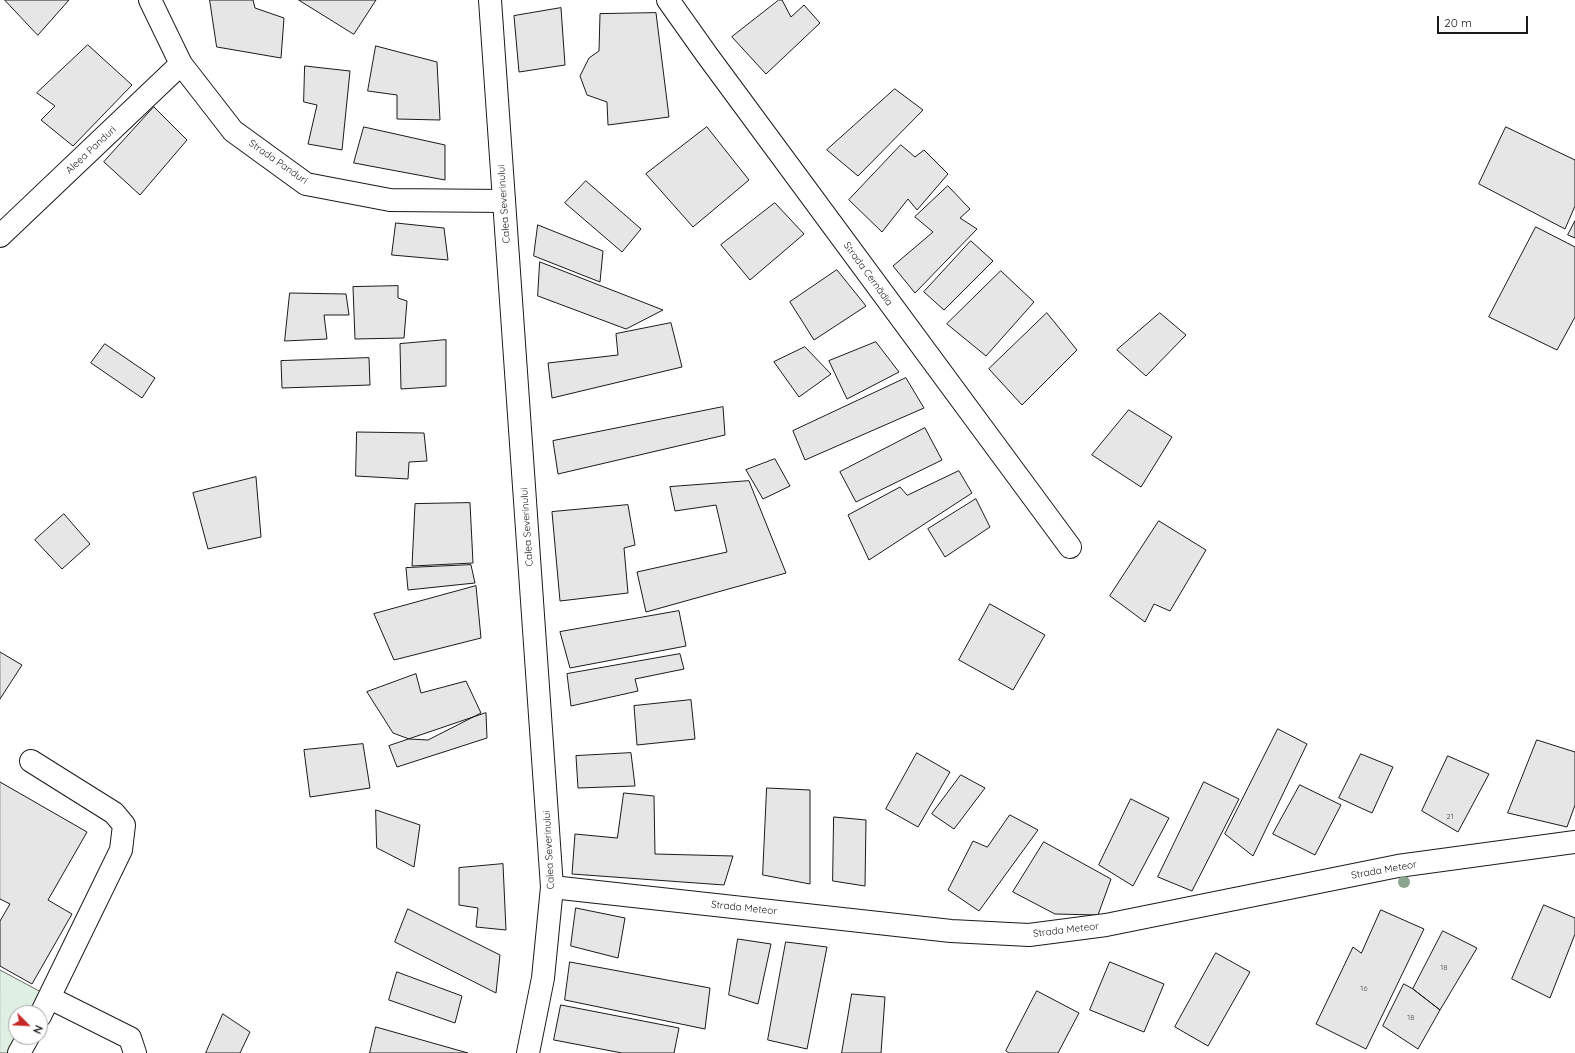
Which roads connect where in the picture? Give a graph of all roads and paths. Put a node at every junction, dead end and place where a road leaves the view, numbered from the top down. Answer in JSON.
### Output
{"nodes":[{"id":1,"x":150,"y":0,"type":"edge"},
{"id":2,"x":490,"y":0,"type":"edge"},
{"id":3,"x":668,"y":0,"type":"edge"},
{"id":4,"x":181,"y":64,"type":"junction"},
{"id":5,"x":504,"y":200,"type":"junction"},
{"id":6,"x":0,"y":236,"type":"edge"},
{"id":7,"x":1070,"y":548,"type":"dead end"},
{"id":8,"x":32,"y":761,"type":"dead end"},
{"id":9,"x":1575,"y":842,"type":"edge"},
{"id":10,"x":552,"y":887,"type":"junction"},
{"id":11,"x":46,"y":1005,"type":"edge"},
{"id":12,"x":48,"y":1008,"type":"edge"},
{"id":13,"x":135,"y":1053,"type":"edge"},
{"id":14,"x":528,"y":1053,"type":"edge"}],
"edges":[{"from":1,"to":4,"type":"street","name":"Strada Panduri"},
{"from":2,"to":5,"type":"street","name":"Calea Severinului"},
{"from":3,"to":7,"type":"street","name":"Strada Cernădia"},
{"from":4,"to":5,"type":"street","name":"Strada Panduri"},
{"from":4,"to":6,"type":"street","name":"Aleea Panduri"},
{"from":5,"to":10,"type":"street","name":"Calea Severinului"},
{"from":8,"to":11,"type":"street"},
{"from":9,"to":10,"type":"street","name":"Strada Meteor"},
{"from":10,"to":14,"type":"street","name":"Calea Severinului"},
{"from":12,"to":13,"type":"street"}]}
